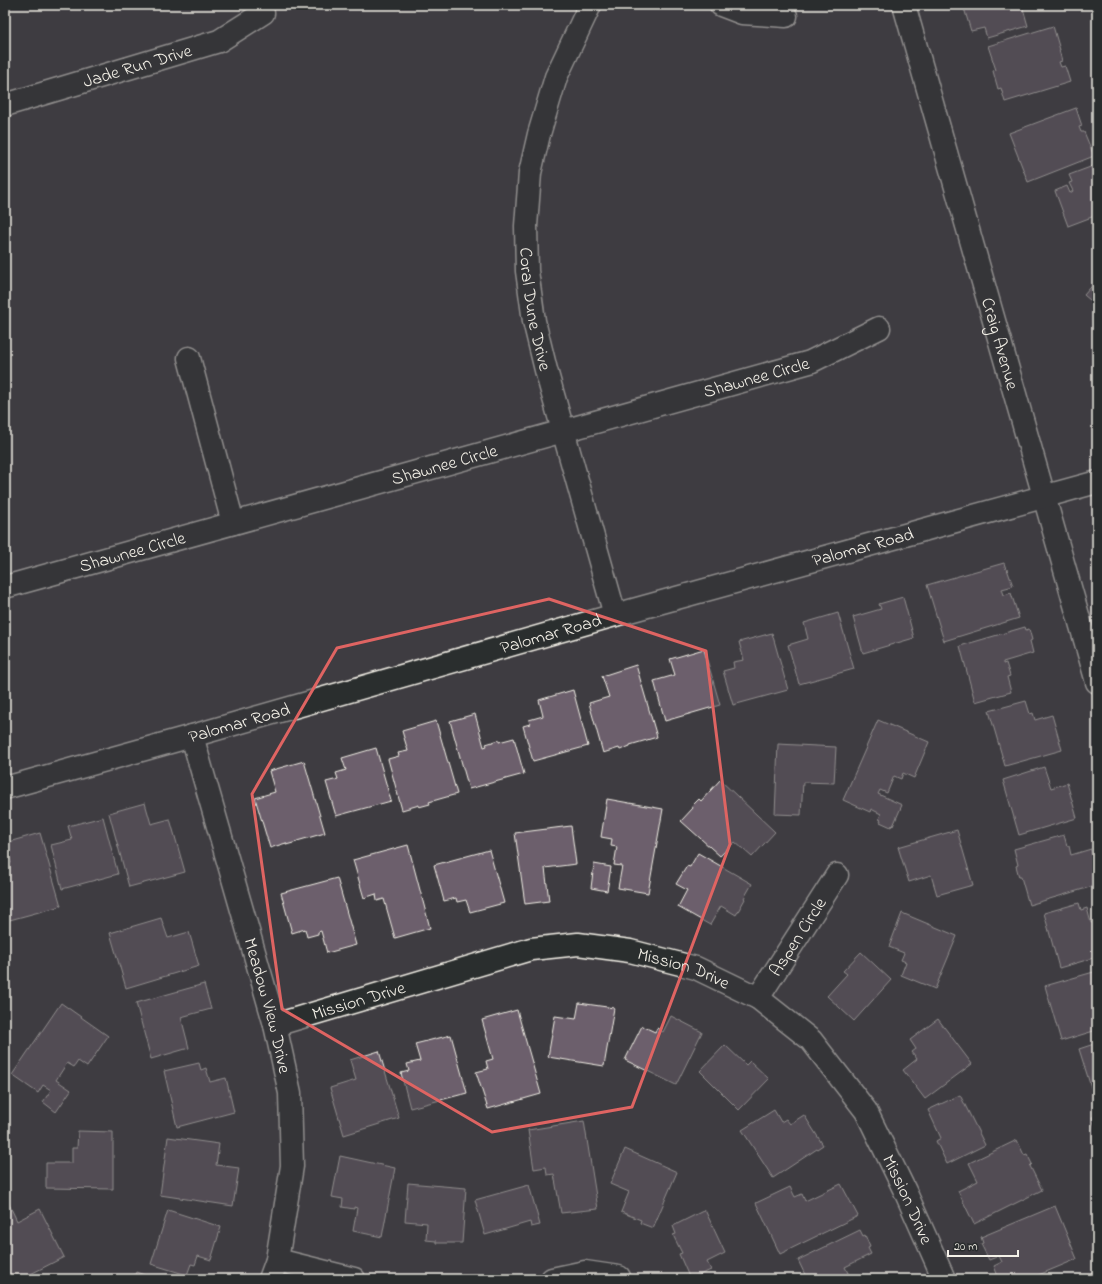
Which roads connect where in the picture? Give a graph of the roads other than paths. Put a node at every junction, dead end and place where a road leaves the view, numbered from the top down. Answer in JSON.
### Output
{"nodes":[{"id":1,"x":590,"y":5,"type":"edge"},
{"id":2,"x":721,"y":5,"type":"edge"},
{"id":3,"x":904,"y":5,"type":"edge"},
{"id":4,"x":263,"y":13,"type":"dead end"},
{"id":5,"x":786,"y":16,"type":"dead end"},
{"id":6,"x":6,"y":100,"type":"edge"},
{"id":7,"x":879,"y":328,"type":"dead end"},
{"id":8,"x":189,"y":358,"type":"dead end"},
{"id":9,"x":563,"y":431,"type":"junction"},
{"id":10,"x":1097,"y":482,"type":"edge"},
{"id":11,"x":1044,"y":497,"type":"junction"},
{"id":12,"x":234,"y":523,"type":"junction"},
{"id":13,"x":5,"y":587,"type":"edge"},
{"id":14,"x":615,"y":615,"type":"junction"},
{"id":15,"x":1097,"y":682,"type":"edge"},
{"id":16,"x":192,"y":736,"type":"junction"},
{"id":17,"x":5,"y":788,"type":"edge"},
{"id":18,"x":837,"y":875,"type":"dead end"},
{"id":19,"x":758,"y":998,"type":"junction"},
{"id":20,"x":275,"y":1024,"type":"junction"},
{"id":21,"x":274,"y":1269,"type":"edge"},
{"id":22,"x":354,"y":1279,"type":"edge"},
{"id":23,"x":552,"y":1279,"type":"edge"},
{"id":24,"x":620,"y":1279,"type":"edge"},
{"id":25,"x":944,"y":1279,"type":"edge"}],
"edges":[{"from":1,"to":9,"type":"street","name":"Coral Dune Drive"},
{"from":2,"to":5,"type":"street"},
{"from":3,"to":11,"type":"street","name":"Craig Avenue"},
{"from":4,"to":6,"type":"street","name":"Jade Run Drive"},
{"from":7,"to":9,"type":"street","name":"Shawnee Circle"},
{"from":8,"to":12,"type":"street"},
{"from":9,"to":12,"type":"street","name":"Shawnee Circle"},
{"from":9,"to":14,"type":"street","name":"Coral Dune Drive"},
{"from":10,"to":11,"type":"street","name":"Palomar Road"},
{"from":11,"to":14,"type":"street","name":"Palomar Road"},
{"from":11,"to":15,"type":"street","name":"Craig Avenue"},
{"from":12,"to":13,"type":"street","name":"Shawnee Circle"},
{"from":14,"to":16,"type":"street","name":"Palomar Road"},
{"from":16,"to":17,"type":"street","name":"Palomar Road"},
{"from":16,"to":20,"type":"street","name":"Meadow View Drive"},
{"from":18,"to":19,"type":"street","name":"Aspen Circle"},
{"from":19,"to":20,"type":"street","name":"Mission Drive"},
{"from":19,"to":25,"type":"street","name":"Mission Drive"},
{"from":20,"to":21,"type":"street","name":"Meadow View Drive"},
{"from":21,"to":22,"type":"street"},
{"from":23,"to":24,"type":"street"}]}
